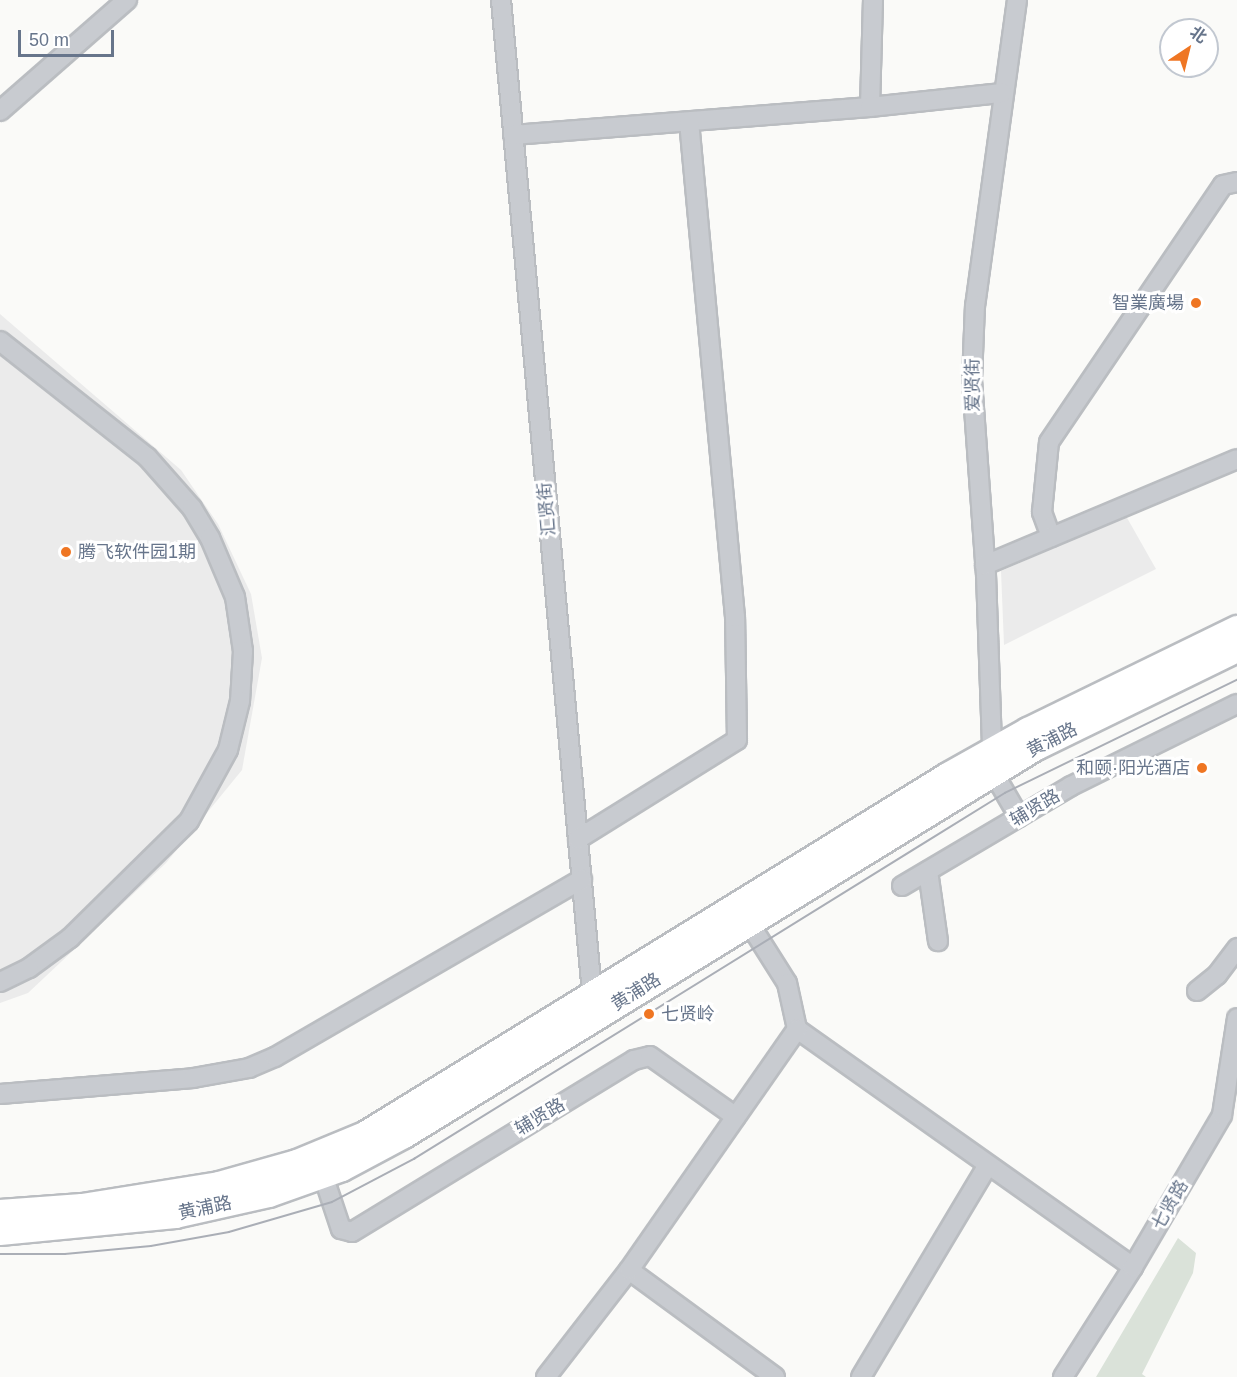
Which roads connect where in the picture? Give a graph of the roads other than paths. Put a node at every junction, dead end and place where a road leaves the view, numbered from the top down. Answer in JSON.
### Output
{"nodes":[{"id":1,"x":127,"y":0,"type":"edge"},
{"id":2,"x":501,"y":0,"type":"edge"},
{"id":3,"x":873,"y":0,"type":"edge"},
{"id":4,"x":1017,"y":0,"type":"edge"},
{"id":5,"x":1002,"y":93,"type":"junction"},
{"id":6,"x":870,"y":108,"type":"junction"},
{"id":7,"x":0,"y":111,"type":"edge"},
{"id":8,"x":689,"y":122,"type":"junction"},
{"id":9,"x":513,"y":135,"type":"junction"},
{"id":10,"x":1237,"y":182,"type":"edge"},
{"id":11,"x":0,"y":341,"type":"edge"},
{"id":12,"x":1237,"y":459,"type":"edge"},
{"id":13,"x":1051,"y":537,"type":"junction"},
{"id":14,"x":985,"y":565,"type":"junction"},
{"id":15,"x":1237,"y":629,"type":"edge"},
{"id":16,"x":1237,"y":649,"type":"edge"},
{"id":17,"x":1237,"y":704,"type":"edge"},
{"id":18,"x":993,"y":762,"type":"junction"},
{"id":19,"x":1019,"y":817,"type":"junction"},
{"id":20,"x":578,"y":839,"type":"junction"},
{"id":21,"x":928,"y":871,"type":"junction"},
{"id":22,"x":582,"y":879,"type":"junction"},
{"id":23,"x":902,"y":886,"type":"dead end"},
{"id":24,"x":749,"y":923,"type":"junction"},
{"id":25,"x":938,"y":941,"type":"dead end"},
{"id":26,"x":1237,"y":948,"type":"edge"},
{"id":27,"x":0,"y":982,"type":"edge"},
{"id":28,"x":1197,"y":991,"type":"dead end"},
{"id":29,"x":593,"y":1007,"type":"junction"},
{"id":30,"x":1237,"y":1018,"type":"edge"},
{"id":31,"x":797,"y":1029,"type":"junction"},
{"id":32,"x":0,"y":1094,"type":"edge"},
{"id":33,"x":736,"y":1117,"type":"junction"},
{"id":34,"x":988,"y":1165,"type":"junction"},
{"id":35,"x":323,"y":1175,"type":"junction"},
{"id":36,"x":0,"y":1213,"type":"edge"},
{"id":37,"x":0,"y":1232,"type":"edge"},
{"id":38,"x":1133,"y":1267,"type":"junction"},
{"id":39,"x":629,"y":1270,"type":"junction"},
{"id":40,"x":546,"y":1377,"type":"edge"},
{"id":41,"x":775,"y":1377,"type":"edge"},
{"id":42,"x":861,"y":1377,"type":"edge"},
{"id":43,"x":1063,"y":1377,"type":"edge"}],
"edges":[{"from":1,"to":7,"type":"street"},
{"from":2,"to":9,"type":"street","name":"汇贤街"},
{"from":3,"to":6,"type":"street"},
{"from":4,"to":5,"type":"street","name":"爱贤街"},
{"from":5,"to":6,"type":"street"},
{"from":5,"to":14,"type":"street","name":"爱贤街"},
{"from":6,"to":8,"type":"street"},
{"from":8,"to":9,"type":"street"},
{"from":8,"to":20,"type":"street"},
{"from":9,"to":20,"type":"street","name":"汇贤街"},
{"from":10,"to":13,"type":"street"},
{"from":11,"to":27,"type":"street"},
{"from":12,"to":13,"type":"street"},
{"from":13,"to":14,"type":"street"},
{"from":14,"to":18,"type":"street","name":"爱贤街"},
{"from":15,"to":18,"type":"highway","name":"黄浦路"},
{"from":16,"to":18,"type":"highway","name":"黄浦路"},
{"from":17,"to":19,"type":"street","name":"辅贤路"},
{"from":18,"to":19,"type":"street"},
{"from":18,"to":24,"type":"highway","name":"黄浦路"},
{"from":18,"to":29,"type":"highway","name":"黄浦路"},
{"from":19,"to":21,"type":"street","name":"辅贤路"},
{"from":20,"to":22,"type":"street","name":"汇贤街"},
{"from":21,"to":23,"type":"street","name":"辅贤路"},
{"from":21,"to":25,"type":"street"},
{"from":22,"to":29,"type":"street","name":"汇贤街"},
{"from":22,"to":32,"type":"street"},
{"from":24,"to":29,"type":"highway","name":"黄浦路"},
{"from":24,"to":31,"type":"street"},
{"from":26,"to":28,"type":"street"},
{"from":29,"to":35,"type":"highway","name":"黄浦路"},
{"from":29,"to":36,"type":"highway","name":"黄浦路"},
{"from":30,"to":38,"type":"street","name":"七贤路"},
{"from":31,"to":33,"type":"street"},
{"from":31,"to":34,"type":"street"},
{"from":33,"to":35,"type":"street","name":"辅贤路"},
{"from":33,"to":39,"type":"street"},
{"from":34,"to":38,"type":"street"},
{"from":34,"to":42,"type":"street"},
{"from":35,"to":37,"type":"highway","name":"黄浦路"},
{"from":38,"to":43,"type":"street","name":"七贤路"},
{"from":39,"to":40,"type":"street"},
{"from":39,"to":41,"type":"street"}]}
